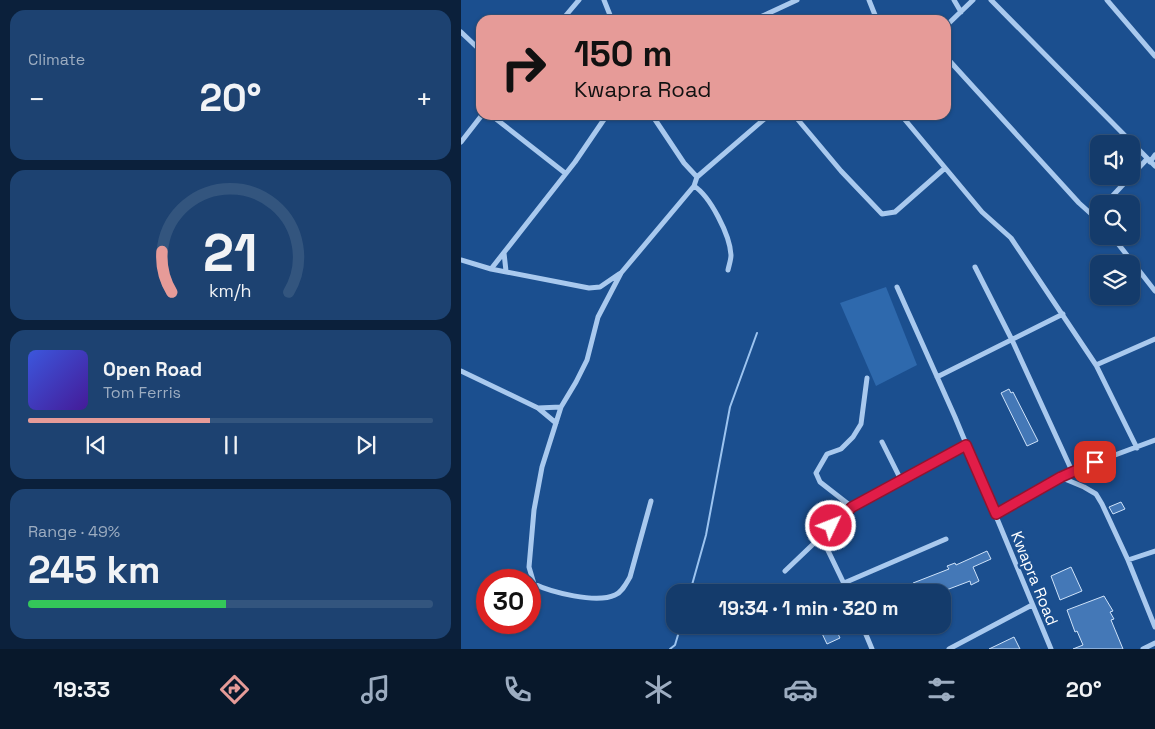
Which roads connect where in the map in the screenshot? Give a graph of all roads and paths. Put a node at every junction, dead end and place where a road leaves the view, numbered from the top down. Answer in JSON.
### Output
{"nodes":[{"id":1,"x":579,"y":0,"type":"edge"},
{"id":2,"x":604,"y":0,"type":"edge"},
{"id":3,"x":797,"y":0,"type":"edge"},
{"id":4,"x":869,"y":0,"type":"edge"},
{"id":5,"x":954,"y":0,"type":"edge"},
{"id":6,"x":973,"y":0,"type":"edge"},
{"id":7,"x":991,"y":0,"type":"edge"},
{"id":8,"x":1107,"y":0,"type":"edge"},
{"id":9,"x":961,"y":12,"type":"junction"},
{"id":10,"x":566,"y":15,"type":"edge"},
{"id":11,"x":610,"y":15,"type":"edge"},
{"id":12,"x":765,"y":15,"type":"edge"},
{"id":13,"x":875,"y":15,"type":"edge"},
{"id":14,"x":951,"y":21,"type":"edge"},
{"id":15,"x":461,"y":32,"type":"edge"},
{"id":16,"x":476,"y":46,"type":"edge"},
{"id":17,"x":1155,"y":56,"type":"edge"},
{"id":18,"x":951,"y":62,"type":"edge"},
{"id":19,"x":479,"y":120,"type":"edge"},
{"id":20,"x":497,"y":120,"type":"edge"},
{"id":21,"x":603,"y":120,"type":"edge"},
{"id":22,"x":655,"y":120,"type":"edge"},
{"id":23,"x":763,"y":120,"type":"edge"},
{"id":24,"x":798,"y":120,"type":"edge"},
{"id":25,"x":905,"y":120,"type":"edge"},
{"id":26,"x":461,"y":142,"type":"edge"},
{"id":27,"x":1155,"y":155,"type":"edge"},
{"id":28,"x":1149,"y":160,"type":"junction"},
{"id":29,"x":1155,"y":166,"type":"edge"},
{"id":30,"x":945,"y":168,"type":"junction"},
{"id":31,"x":1140,"y":168,"type":"edge"},
{"id":32,"x":565,"y":173,"type":"junction"},
{"id":33,"x":697,"y":177,"type":"junction"},
{"id":34,"x":1123,"y":185,"type":"edge"},
{"id":35,"x":694,"y":186,"type":"junction"},
{"id":36,"x":1113,"y":195,"type":"edge"},
{"id":37,"x":1090,"y":212,"type":"edge"},
{"id":38,"x":1119,"y":245,"type":"edge"},
{"id":39,"x":504,"y":253,"type":"junction"},
{"id":40,"x":462,"y":260,"type":"edge"},
{"id":41,"x":975,"y":267,"type":"dead end"},
{"id":42,"x":461,"y":268,"type":"edge"},
{"id":43,"x":491,"y":269,"type":"junction"},
{"id":44,"x":728,"y":270,"type":"dead end"},
{"id":45,"x":506,"y":271,"type":"junction"},
{"id":46,"x":621,"y":273,"type":"junction"},
{"id":47,"x":897,"y":287,"type":"dead end"},
{"id":48,"x":1155,"y":291,"type":"edge"},
{"id":49,"x":1063,"y":314,"type":"junction"},
{"id":50,"x":1155,"y":339,"type":"edge"},
{"id":51,"x":1011,"y":340,"type":"junction"},
{"id":52,"x":1096,"y":365,"type":"junction"},
{"id":53,"x":461,"y":371,"type":"edge"},
{"id":54,"x":937,"y":377,"type":"junction"},
{"id":55,"x":867,"y":378,"type":"dead end"},
{"id":56,"x":561,"y":407,"type":"junction"},
{"id":57,"x":538,"y":408,"type":"junction"},
{"id":58,"x":556,"y":423,"type":"junction"},
{"id":59,"x":1155,"y":440,"type":"edge"},
{"id":60,"x":882,"y":442,"type":"dead end"},
{"id":61,"x":966,"y":445,"type":"junction"},
{"id":62,"x":1137,"y":448,"type":"junction"},
{"id":63,"x":1071,"y":471,"type":"junction"},
{"id":64,"x":1061,"y":477,"type":"junction"},
{"id":65,"x":901,"y":480,"type":"junction"},
{"id":66,"x":651,"y":501,"type":"dead end"},
{"id":67,"x":852,"y":507,"type":"junction"},
{"id":68,"x":996,"y":514,"type":"junction"},
{"id":69,"x":821,"y":536,"type":"junction"},
{"id":70,"x":946,"y":539,"type":"dead end"},
{"id":71,"x":1155,"y":550,"type":"edge"},
{"id":72,"x":1128,"y":560,"type":"junction"},
{"id":73,"x":785,"y":570,"type":"dead end"},
{"id":74,"x":844,"y":583,"type":"joint"},
{"id":75,"x":1032,"y":605,"type":"junction"},
{"id":76,"x":1155,"y":627,"type":"edge"},
{"id":77,"x":866,"y":634,"type":"edge"},
{"id":78,"x":1155,"y":644,"type":"edge"},
{"id":79,"x":872,"y":649,"type":"edge"},
{"id":80,"x":949,"y":649,"type":"edge"},
{"id":81,"x":1051,"y":649,"type":"edge"},
{"id":82,"x":1143,"y":649,"type":"edge"}],
"edges":[{"from":1,"to":10,"type":"street"},
{"from":2,"to":11,"type":"street"},
{"from":3,"to":12,"type":"street"},
{"from":4,"to":13,"type":"street"},
{"from":5,"to":9,"type":"street"},
{"from":6,"to":9,"type":"street"},
{"from":7,"to":28,"type":"street"},
{"from":8,"to":17,"type":"street"},
{"from":9,"to":14,"type":"street"},
{"from":15,"to":16,"type":"street"},
{"from":18,"to":37,"type":"street"},
{"from":19,"to":26,"type":"street"},
{"from":20,"to":32,"type":"street"},
{"from":21,"to":32,"type":"street"},
{"from":22,"to":33,"type":"street"},
{"from":23,"to":33,"type":"street"},
{"from":24,"to":30,"type":"street"},
{"from":25,"to":30,"type":"street"},
{"from":27,"to":28,"type":"street"},
{"from":28,"to":29,"type":"street"},
{"from":28,"to":31,"type":"street"},
{"from":30,"to":49,"type":"street"},
{"from":32,"to":39,"type":"street"},
{"from":33,"to":35,"type":"street"},
{"from":34,"to":36,"type":"street"},
{"from":35,"to":44,"type":"street"},
{"from":35,"to":46,"type":"street"},
{"from":38,"to":48,"type":"street"},
{"from":39,"to":43,"type":"street"},
{"from":39,"to":45,"type":"street"},
{"from":40,"to":42,"type":"street"},
{"from":40,"to":43,"type":"street"},
{"from":41,"to":51,"type":"street"},
{"from":43,"to":45,"type":"street"},
{"from":45,"to":46,"type":"street"},
{"from":46,"to":56,"type":"street"},
{"from":47,"to":54,"type":"street","name":"Kwapra Road"},
{"from":49,"to":51,"type":"street"},
{"from":49,"to":52,"type":"street"},
{"from":50,"to":52,"type":"street"},
{"from":51,"to":54,"type":"street"},
{"from":51,"to":63,"type":"street"},
{"from":52,"to":62,"type":"street"},
{"from":53,"to":57,"type":"street"},
{"from":54,"to":61,"type":"street","name":"Kwapra Road"},
{"from":55,"to":67,"type":"street"},
{"from":56,"to":57,"type":"street"},
{"from":56,"to":58,"type":"street"},
{"from":57,"to":58,"type":"street"},
{"from":58,"to":66,"type":"street"},
{"from":59,"to":62,"type":"street"},
{"from":60,"to":65,"type":"street"},
{"from":61,"to":65,"type":"street"},
{"from":61,"to":68,"type":"street","name":"Kwapra Road"},
{"from":62,"to":63,"type":"street"},
{"from":63,"to":64,"type":"street"},
{"from":64,"to":68,"type":"street"},
{"from":64,"to":72,"type":"street"},
{"from":65,"to":67,"type":"street"},
{"from":67,"to":69,"type":"street"},
{"from":68,"to":75,"type":"street","name":"Kwapra Road"},
{"from":69,"to":73,"type":"street"},
{"from":69,"to":74,"type":"street"},
{"from":70,"to":74,"type":"street"},
{"from":71,"to":72,"type":"street"},
{"from":72,"to":76,"type":"street"},
{"from":75,"to":80,"type":"street"},
{"from":75,"to":81,"type":"street","name":"Kwapra Road"},
{"from":77,"to":79,"type":"street"},
{"from":78,"to":82,"type":"street"}]}
